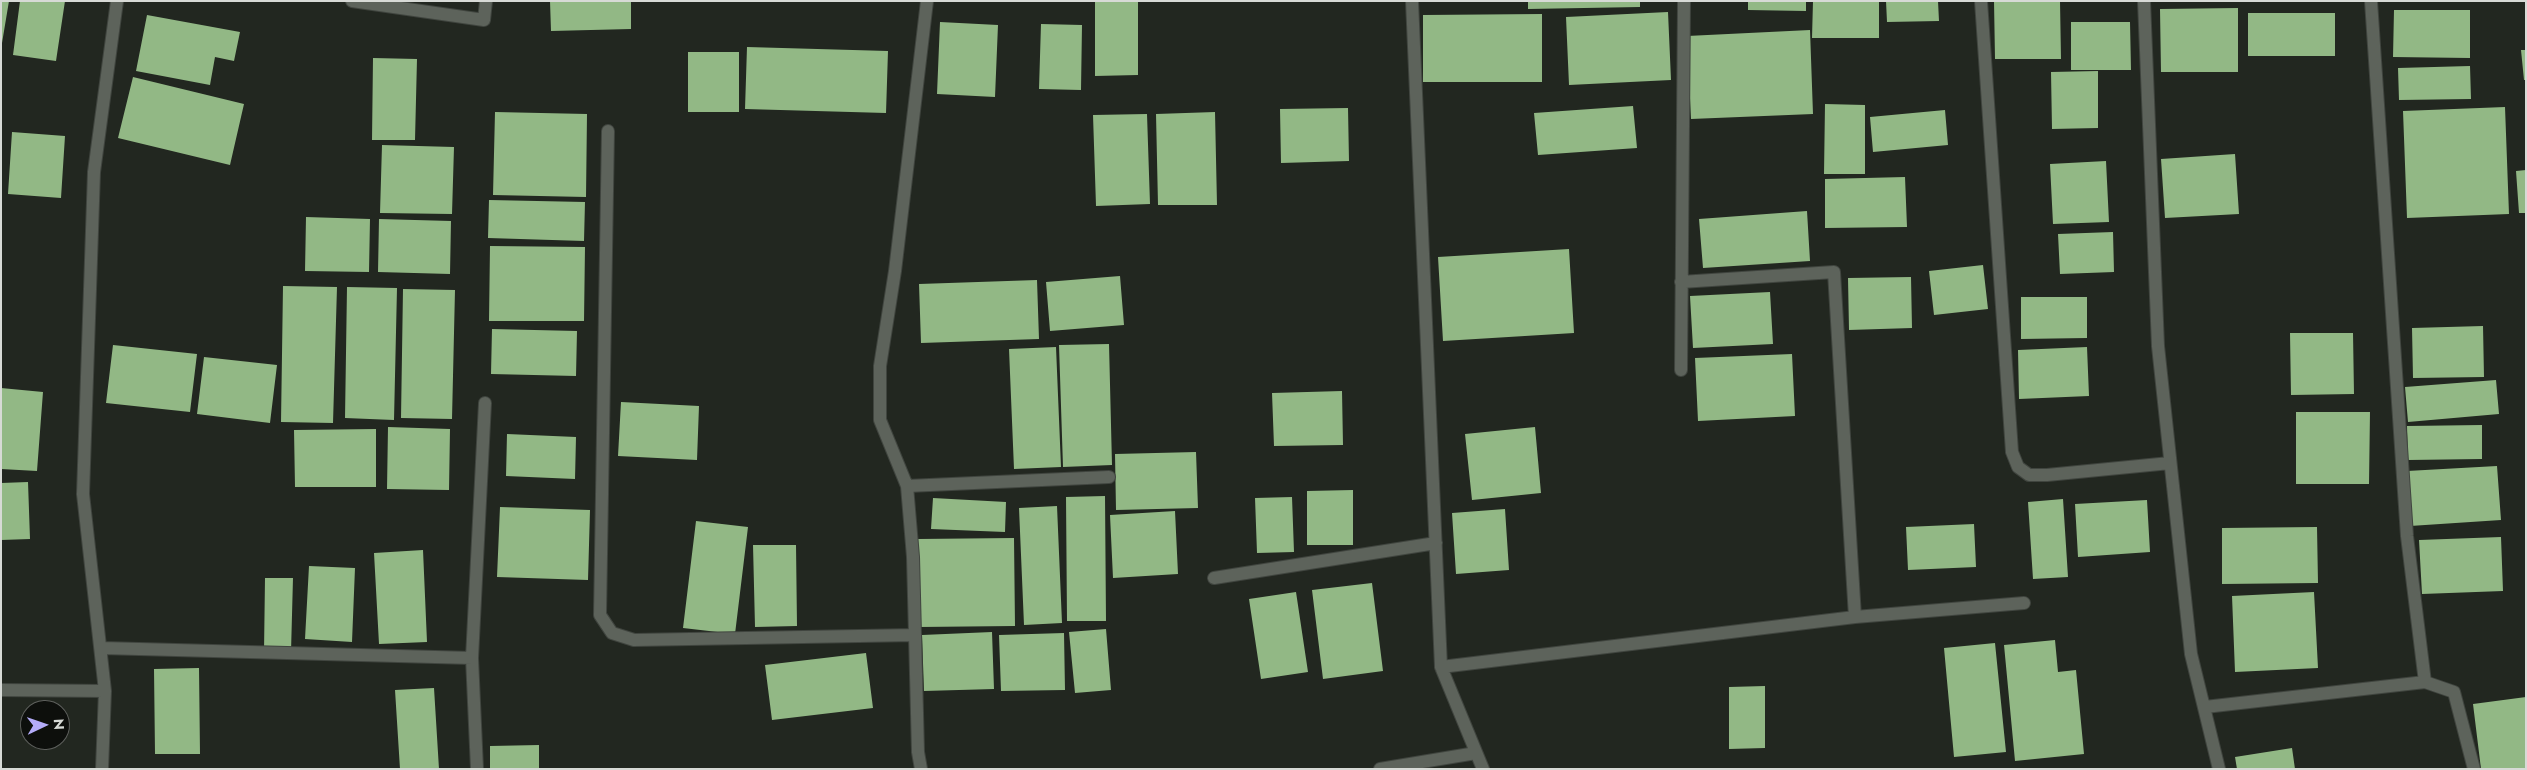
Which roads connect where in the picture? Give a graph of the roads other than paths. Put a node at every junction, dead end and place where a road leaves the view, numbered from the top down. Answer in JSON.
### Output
{"nodes":[{"id":1,"x":117,"y":1,"type":"edge"},
{"id":2,"x":352,"y":1,"type":"edge"},
{"id":3,"x":486,"y":1,"type":"edge"},
{"id":4,"x":927,"y":1,"type":"edge"},
{"id":5,"x":1412,"y":1,"type":"edge"},
{"id":6,"x":1684,"y":1,"type":"edge"},
{"id":7,"x":1980,"y":1,"type":"edge"},
{"id":8,"x":2144,"y":1,"type":"edge"},
{"id":9,"x":2371,"y":1,"type":"edge"},
{"id":10,"x":608,"y":131,"type":"dead end"},
{"id":11,"x":1681,"y":282,"type":"junction"},
{"id":12,"x":1680,"y":370,"type":"dead end"},
{"id":13,"x":485,"y":404,"type":"dead end"},
{"id":14,"x":2170,"y":463,"type":"junction"},
{"id":15,"x":1109,"y":477,"type":"dead end"},
{"id":16,"x":907,"y":486,"type":"junction"},
{"id":17,"x":1436,"y":543,"type":"junction"},
{"id":18,"x":1214,"y":578,"type":"dead end"},
{"id":19,"x":2024,"y":603,"type":"dead end"},
{"id":20,"x":1855,"y":617,"type":"junction"},
{"id":21,"x":915,"y":635,"type":"junction"},
{"id":22,"x":102,"y":648,"type":"junction"},
{"id":23,"x":472,"y":658,"type":"junction"},
{"id":24,"x":1441,"y":667,"type":"junction"},
{"id":25,"x":2426,"y":682,"type":"junction"},
{"id":26,"x":1,"y":690,"type":"edge"},
{"id":27,"x":105,"y":691,"type":"junction"},
{"id":28,"x":2205,"y":707,"type":"junction"},
{"id":29,"x":1476,"y":752,"type":"junction"},
{"id":30,"x":102,"y":769,"type":"edge"},
{"id":31,"x":477,"y":769,"type":"edge"},
{"id":32,"x":921,"y":769,"type":"edge"},
{"id":33,"x":1380,"y":769,"type":"edge"},
{"id":34,"x":1482,"y":769,"type":"edge"},
{"id":35,"x":2219,"y":769,"type":"edge"},
{"id":36,"x":2474,"y":769,"type":"edge"}],
"edges":[{"from":1,"to":22,"type":"street"},
{"from":2,"to":3,"type":"street"},
{"from":4,"to":16,"type":"street"},
{"from":5,"to":17,"type":"street"},
{"from":6,"to":11,"type":"street"},
{"from":7,"to":14,"type":"street"},
{"from":8,"to":14,"type":"street"},
{"from":9,"to":25,"type":"street"},
{"from":10,"to":21,"type":"street"},
{"from":11,"to":12,"type":"street"},
{"from":11,"to":20,"type":"street"},
{"from":13,"to":23,"type":"street"},
{"from":14,"to":28,"type":"street"},
{"from":15,"to":16,"type":"street"},
{"from":16,"to":21,"type":"street"},
{"from":17,"to":18,"type":"street"},
{"from":17,"to":24,"type":"street"},
{"from":19,"to":20,"type":"street"},
{"from":20,"to":24,"type":"street"},
{"from":21,"to":32,"type":"street"},
{"from":22,"to":23,"type":"street"},
{"from":22,"to":27,"type":"street"},
{"from":23,"to":31,"type":"street"},
{"from":24,"to":29,"type":"street"},
{"from":25,"to":28,"type":"street"},
{"from":25,"to":36,"type":"street"},
{"from":26,"to":27,"type":"street"},
{"from":27,"to":30,"type":"street"},
{"from":28,"to":35,"type":"street"},
{"from":29,"to":33,"type":"street"},
{"from":29,"to":34,"type":"street"}]}
